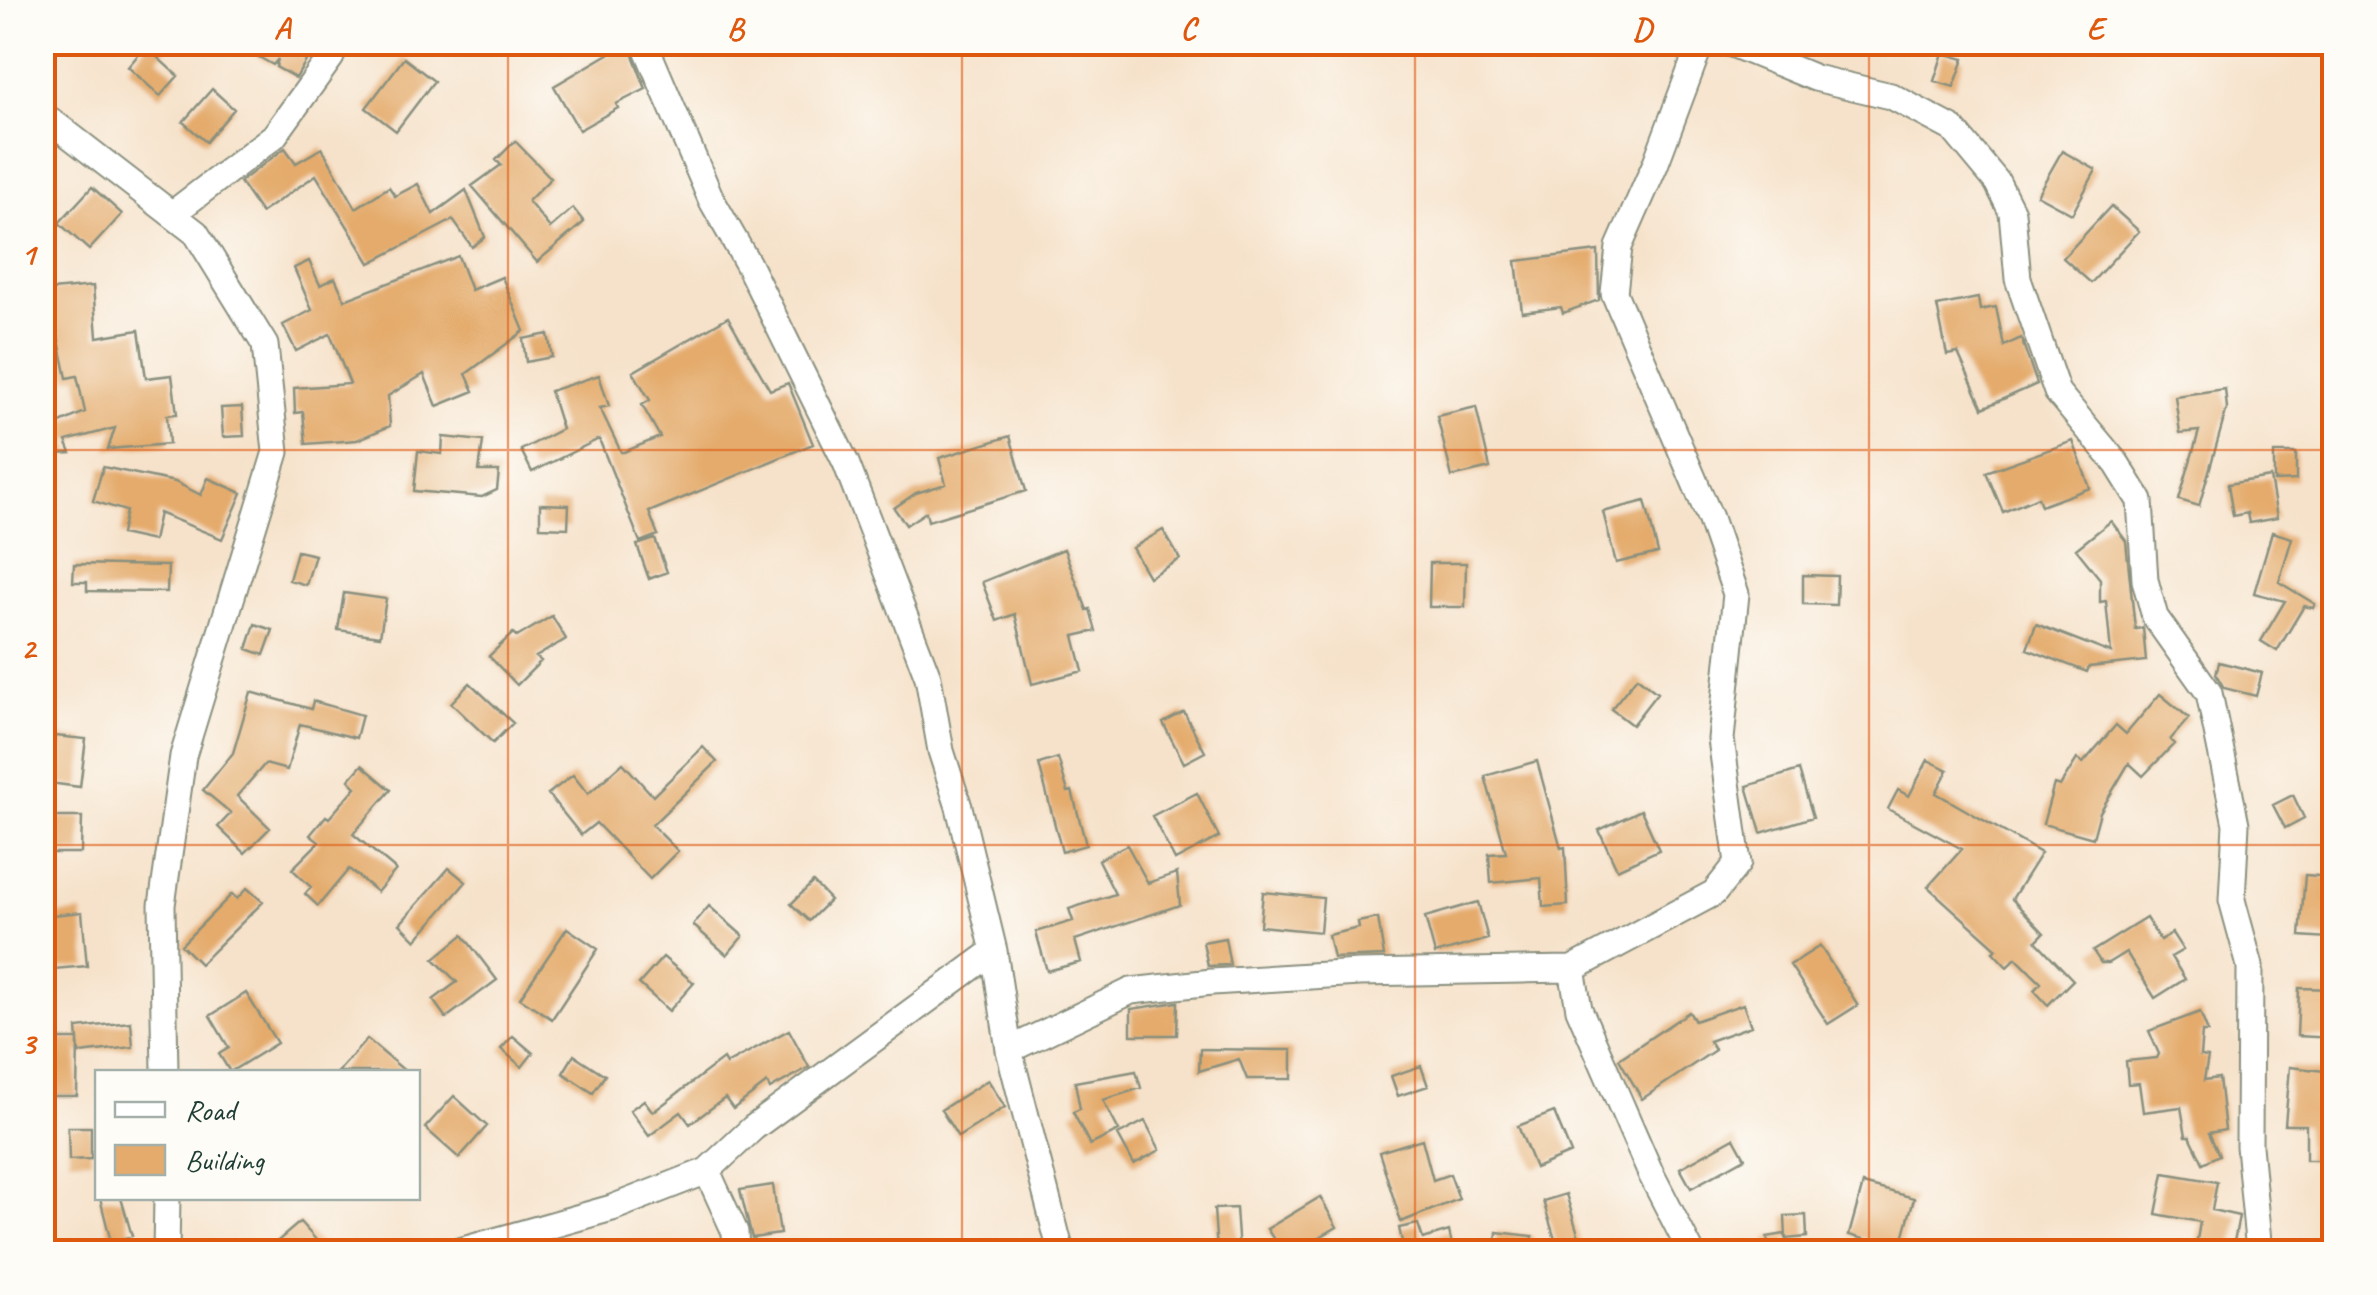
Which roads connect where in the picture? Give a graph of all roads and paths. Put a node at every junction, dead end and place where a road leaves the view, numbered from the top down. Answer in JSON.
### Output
{"nodes":[{"id":1,"x":334,"y":42,"type":"edge"},
{"id":2,"x":644,"y":42,"type":"edge"},
{"id":3,"x":1701,"y":42,"type":"edge"},
{"id":4,"x":1727,"y":42,"type":"edge"},
{"id":5,"x":42,"y":114,"type":"edge"},
{"id":6,"x":172,"y":214,"type":"junction"},
{"id":7,"x":994,"y":950,"type":"junction"},
{"id":8,"x":1572,"y":969,"type":"junction"},
{"id":9,"x":1009,"y":1050,"type":"junction"},
{"id":10,"x":165,"y":1070,"type":"edge"},
{"id":11,"x":707,"y":1171,"type":"junction"},
{"id":12,"x":167,"y":1200,"type":"edge"},
{"id":13,"x":166,"y":1252,"type":"edge"},
{"id":14,"x":456,"y":1252,"type":"edge"},
{"id":15,"x":736,"y":1252,"type":"edge"},
{"id":16,"x":1061,"y":1252,"type":"edge"},
{"id":17,"x":1691,"y":1252,"type":"edge"},
{"id":18,"x":2260,"y":1252,"type":"edge"}],
"edges":[{"from":1,"to":6,"type":"street"},
{"from":2,"to":7,"type":"street"},
{"from":3,"to":8,"type":"street"},
{"from":4,"to":18,"type":"street"},
{"from":5,"to":6,"type":"street"},
{"from":6,"to":10,"type":"street"},
{"from":7,"to":9,"type":"street"},
{"from":7,"to":11,"type":"street"},
{"from":8,"to":9,"type":"street"},
{"from":8,"to":17,"type":"street"},
{"from":9,"to":16,"type":"street"},
{"from":11,"to":14,"type":"street"},
{"from":11,"to":15,"type":"street"},
{"from":12,"to":13,"type":"street"}]}
